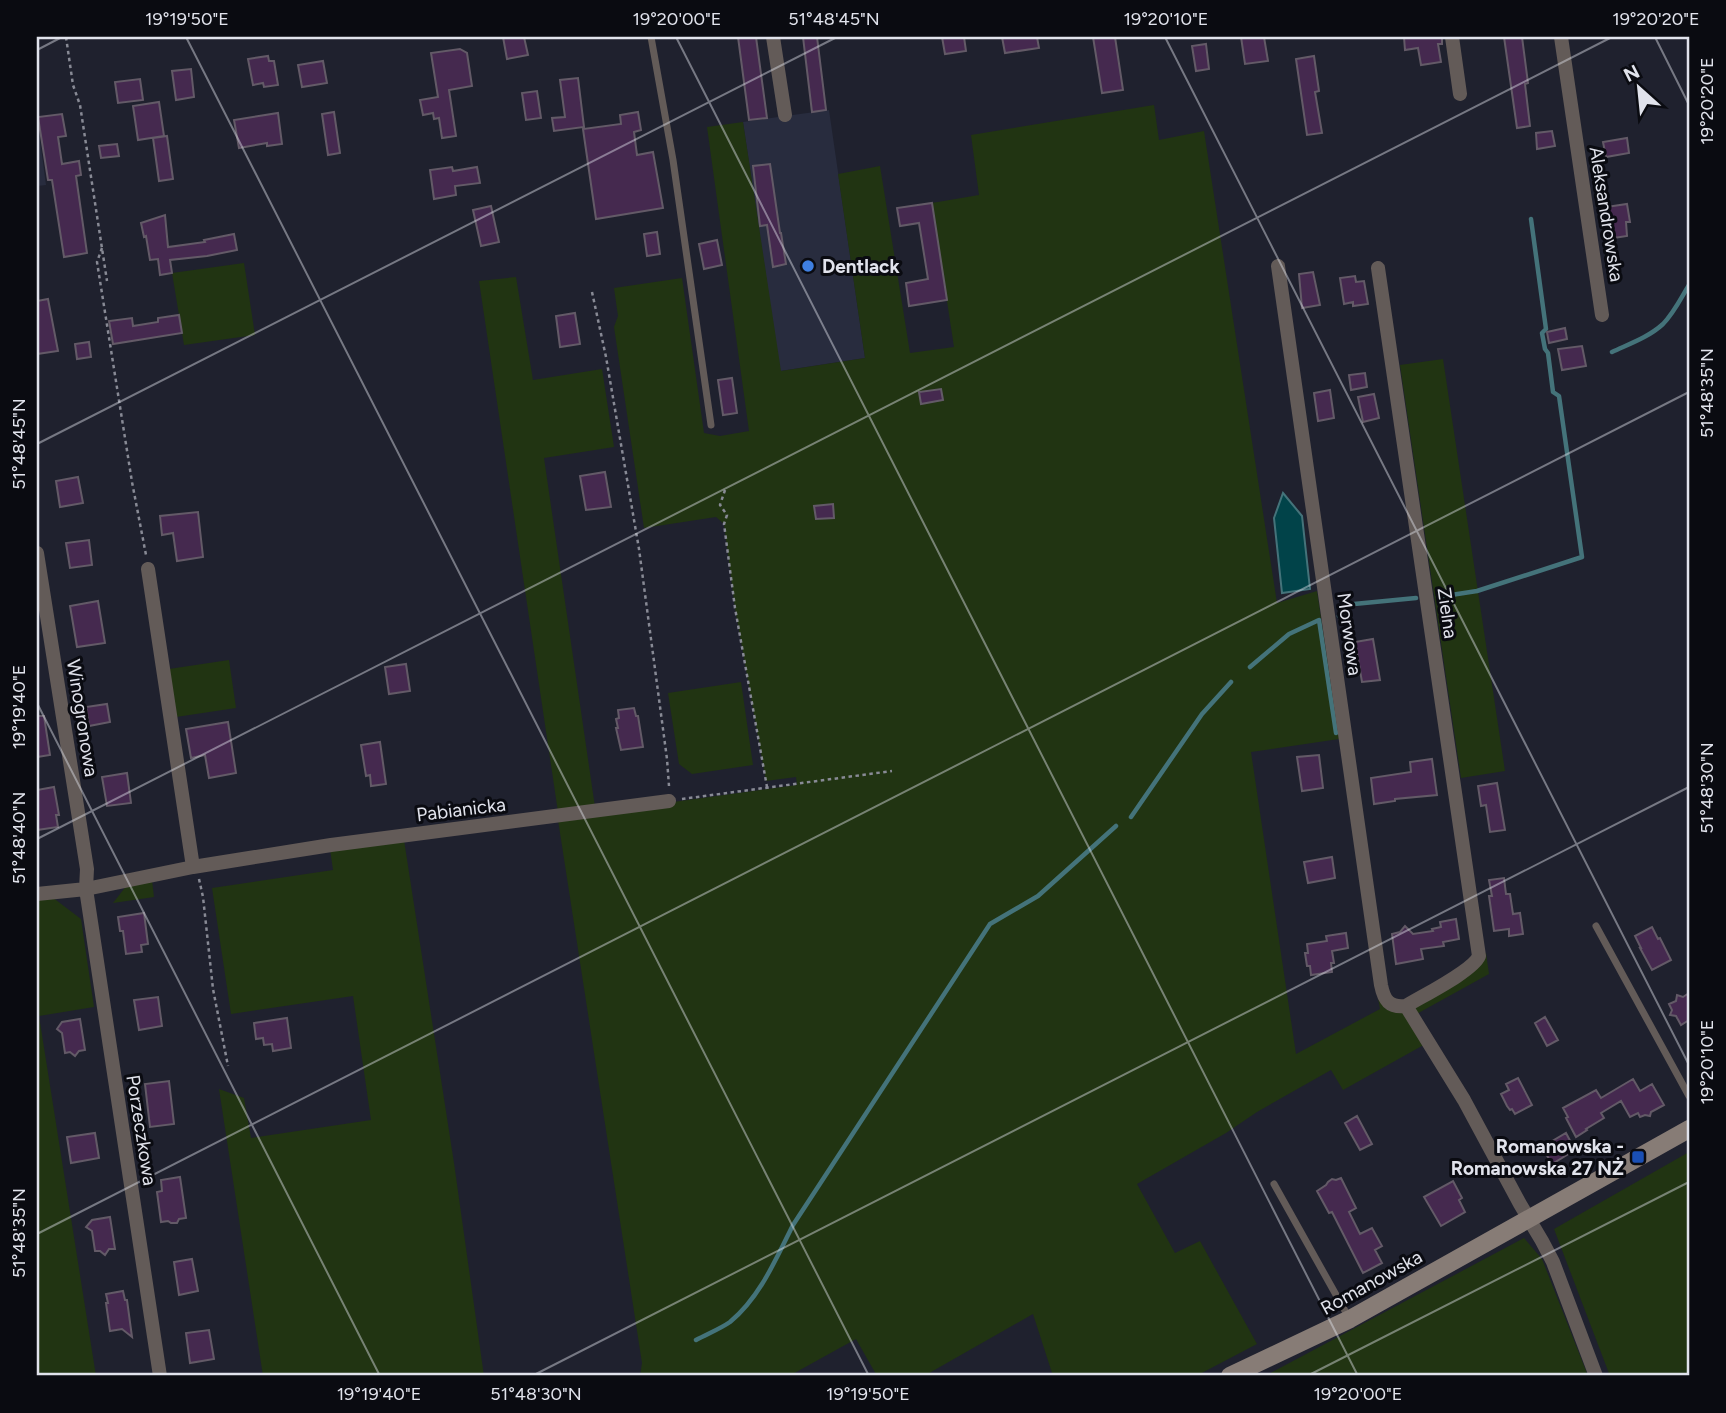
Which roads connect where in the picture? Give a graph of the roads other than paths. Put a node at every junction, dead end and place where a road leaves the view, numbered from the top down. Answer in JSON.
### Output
{"nodes":[{"id":1,"x":651,"y":37,"type":"edge"},
{"id":2,"x":773,"y":37,"type":"edge"},
{"id":3,"x":1452,"y":37,"type":"edge"},
{"id":4,"x":1561,"y":37,"type":"edge"},
{"id":5,"x":1461,"y":94,"type":"dead end"},
{"id":6,"x":785,"y":115,"type":"dead end"},
{"id":7,"x":1278,"y":266,"type":"dead end"},
{"id":8,"x":1378,"y":268,"type":"dead end"},
{"id":9,"x":1602,"y":315,"type":"dead end"},
{"id":10,"x":711,"y":425,"type":"dead end"},
{"id":11,"x":37,"y":553,"type":"edge"},
{"id":12,"x":148,"y":569,"type":"road end"},
{"id":13,"x":669,"y":801,"type":"road end"},
{"id":14,"x":193,"y":867,"type":"junction"},
{"id":15,"x":86,"y":889,"type":"junction"},
{"id":16,"x":37,"y":894,"type":"edge"},
{"id":17,"x":1596,"y":926,"type":"dead end"},
{"id":18,"x":1399,"y":1006,"type":"junction"},
{"id":19,"x":1689,"y":1096,"type":"edge"},
{"id":20,"x":1689,"y":1129,"type":"edge"},
{"id":21,"x":1274,"y":1184,"type":"dead end"},
{"id":22,"x":1529,"y":1219,"type":"junction"},
{"id":23,"x":1350,"y":1319,"type":"junction"},
{"id":24,"x":160,"y":1376,"type":"edge"},
{"id":25,"x":1230,"y":1376,"type":"edge"},
{"id":26,"x":1596,"y":1376,"type":"edge"}],
"edges":[{"from":1,"to":10,"type":"lane"},
{"from":2,"to":6,"type":"street"},
{"from":3,"to":5,"type":"street"},
{"from":4,"to":9,"type":"street","name":"Aleksandrowska"},
{"from":7,"to":18,"type":"street","name":"Morwowa"},
{"from":8,"to":18,"type":"street","name":"Zielna"},
{"from":11,"to":15,"type":"street","name":"Winogronowa"},
{"from":12,"to":14,"type":"street"},
{"from":13,"to":14,"type":"street","name":"Pabianicka"},
{"from":14,"to":15,"type":"street","name":"Pabianicka"},
{"from":15,"to":16,"type":"street","name":"Pabianicka"},
{"from":15,"to":24,"type":"street","name":"Porzeczkowa"},
{"from":17,"to":19,"type":"lane"},
{"from":18,"to":22,"type":"street","name":"Morwowa"},
{"from":20,"to":22,"type":"street","name":"Romanowska"},
{"from":21,"to":23,"type":"lane"},
{"from":22,"to":23,"type":"street","name":"Romanowska"},
{"from":22,"to":26,"type":"street"},
{"from":23,"to":25,"type":"street","name":"Romanowska"}]}
